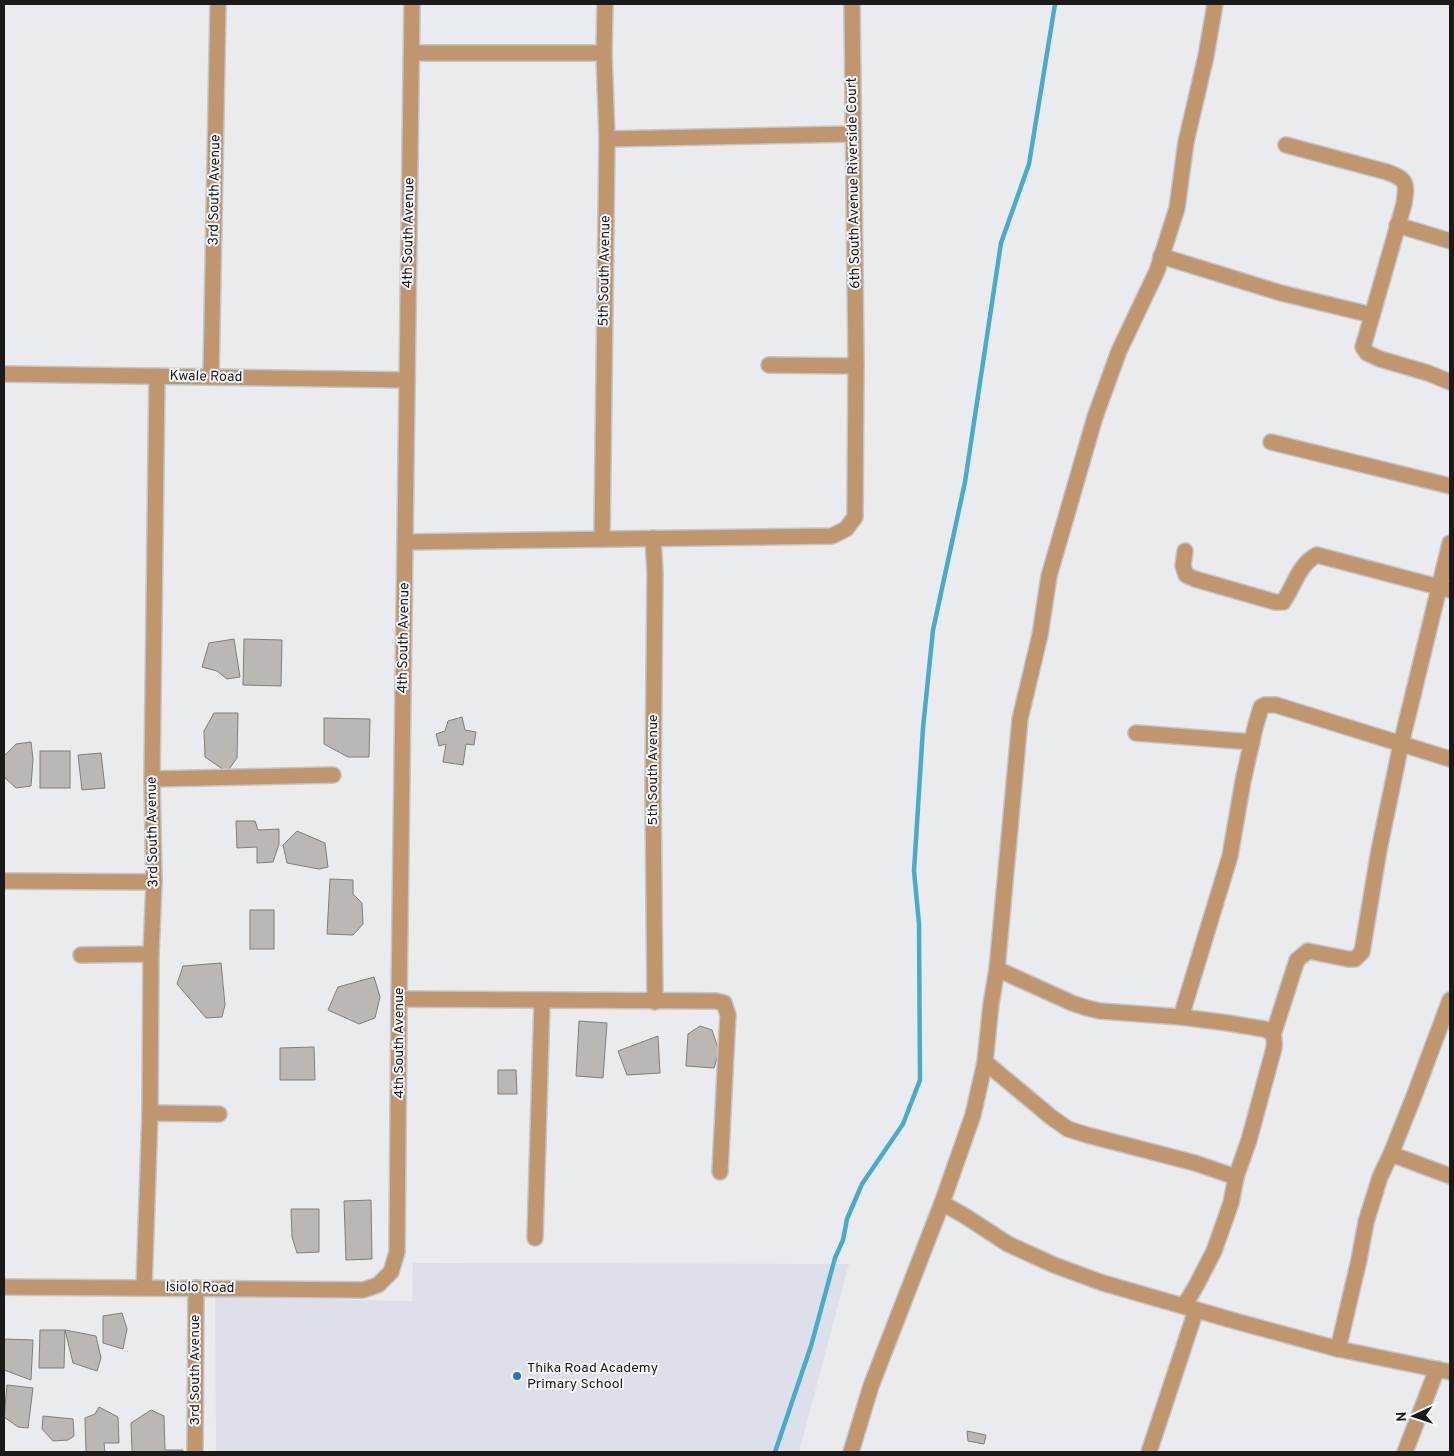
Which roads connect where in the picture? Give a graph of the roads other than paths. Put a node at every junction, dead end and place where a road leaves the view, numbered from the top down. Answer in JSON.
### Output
{"nodes":[{"id":1,"x":218,"y":4,"type":"edge"},
{"id":2,"x":412,"y":4,"type":"edge"},
{"id":3,"x":605,"y":4,"type":"edge"},
{"id":4,"x":852,"y":4,"type":"edge"},
{"id":5,"x":1214,"y":4,"type":"edge"},
{"id":6,"x":412,"y":53,"type":"junction"},
{"id":7,"x":604,"y":53,"type":"junction"},
{"id":8,"x":853,"y":134,"type":"junction"},
{"id":9,"x":607,"y":139,"type":"junction"},
{"id":10,"x":1286,"y":145,"type":"dead end"},
{"id":11,"x":1397,"y":225,"type":"junction"},
{"id":12,"x":1450,"y":241,"type":"edge"},
{"id":13,"x":1161,"y":256,"type":"junction"},
{"id":14,"x":1372,"y":315,"type":"junction"},
{"id":15,"x":856,"y":364,"type":"junction"},
{"id":16,"x":769,"y":365,"type":"dead end"},
{"id":17,"x":4,"y":374,"type":"edge"},
{"id":18,"x":157,"y":376,"type":"junction"},
{"id":19,"x":211,"y":377,"type":"junction"},
{"id":20,"x":407,"y":380,"type":"junction"},
{"id":21,"x":1450,"y":382,"type":"edge"},
{"id":22,"x":1271,"y":442,"type":"dead end"},
{"id":23,"x":1450,"y":486,"type":"edge"},
{"id":24,"x":653,"y":538,"type":"junction"},
{"id":25,"x":602,"y":539,"type":"junction"},
{"id":26,"x":405,"y":542,"type":"junction"},
{"id":27,"x":1450,"y":543,"type":"edge"},
{"id":28,"x":1185,"y":551,"type":"dead end"},
{"id":29,"x":1444,"y":589,"type":"edge"},
{"id":30,"x":1136,"y":733,"type":"dead end"},
{"id":31,"x":1252,"y":742,"type":"junction"},
{"id":32,"x":1401,"y":744,"type":"junction"},
{"id":33,"x":1450,"y":759,"type":"edge"},
{"id":34,"x":333,"y":775,"type":"dead end"},
{"id":35,"x":152,"y":779,"type":"junction"},
{"id":36,"x":4,"y":882,"type":"edge"},
{"id":37,"x":154,"y":882,"type":"junction"},
{"id":38,"x":151,"y":954,"type":"junction"},
{"id":39,"x":81,"y":955,"type":"dead end"},
{"id":40,"x":997,"y":969,"type":"junction"},
{"id":41,"x":399,"y":999,"type":"junction"},
{"id":42,"x":1450,"y":1000,"type":"edge"},
{"id":43,"x":542,"y":1001,"type":"junction"},
{"id":44,"x":655,"y":1002,"type":"junction"},
{"id":45,"x":1180,"y":1017,"type":"junction"},
{"id":46,"x":1273,"y":1035,"type":"junction"},
{"id":47,"x":985,"y":1062,"type":"junction"},
{"id":48,"x":150,"y":1113,"type":"junction"},
{"id":49,"x":219,"y":1114,"type":"dead end"},
{"id":50,"x":1391,"y":1154,"type":"junction"},
{"id":51,"x":720,"y":1172,"type":"dead end"},
{"id":52,"x":1236,"y":1176,"type":"junction"},
{"id":53,"x":1450,"y":1176,"type":"edge"},
{"id":54,"x":942,"y":1202,"type":"junction"},
{"id":55,"x":535,"y":1238,"type":"dead end"},
{"id":56,"x":391,"y":1272,"type":"joint"},
{"id":57,"x":4,"y":1287,"type":"edge"},
{"id":58,"x":144,"y":1288,"type":"junction"},
{"id":59,"x":196,"y":1288,"type":"junction"},
{"id":60,"x":1190,"y":1308,"type":"junction"},
{"id":61,"x":1338,"y":1349,"type":"junction"},
{"id":62,"x":1444,"y":1371,"type":"edge"},
{"id":63,"x":195,"y":1452,"type":"edge"},
{"id":64,"x":851,"y":1452,"type":"edge"},
{"id":65,"x":1149,"y":1452,"type":"edge"},
{"id":66,"x":1406,"y":1452,"type":"edge"}],
"edges":[{"from":1,"to":19,"type":"street","name":"3rd South Avenue"},
{"from":2,"to":6,"type":"street","name":"4th South Avenue"},
{"from":3,"to":7,"type":"street","name":"5th South Avenue"},
{"from":4,"to":8,"type":"street","name":"6th South Avenue Riverside Court"},
{"from":5,"to":13,"type":"street"},
{"from":6,"to":7,"type":"street"},
{"from":6,"to":20,"type":"street","name":"4th South Avenue"},
{"from":7,"to":9,"type":"street","name":"5th South Avenue"},
{"from":8,"to":9,"type":"street"},
{"from":8,"to":15,"type":"street","name":"6th South Avenue Riverside Court"},
{"from":9,"to":25,"type":"street","name":"5th South Avenue"},
{"from":10,"to":11,"type":"street"},
{"from":11,"to":12,"type":"street"},
{"from":11,"to":14,"type":"street"},
{"from":13,"to":14,"type":"street"},
{"from":13,"to":40,"type":"street"},
{"from":14,"to":21,"type":"street"},
{"from":15,"to":16,"type":"street"},
{"from":15,"to":24,"type":"street","name":"6th South Avenue Riverside Court"},
{"from":17,"to":18,"type":"street","name":"Kwale Road"},
{"from":18,"to":19,"type":"street","name":"Kwale Road"},
{"from":18,"to":35,"type":"street","name":"3rd South Avenue"},
{"from":19,"to":20,"type":"street","name":"Kwale Road"},
{"from":20,"to":26,"type":"street","name":"4th South Avenue"},
{"from":22,"to":23,"type":"street"},
{"from":24,"to":25,"type":"street","name":"6th South Avenue Riverside Court"},
{"from":24,"to":44,"type":"street","name":"5th South Avenue"},
{"from":25,"to":26,"type":"street","name":"6th South Avenue Riverside Court"},
{"from":26,"to":41,"type":"street","name":"4th South Avenue"},
{"from":27,"to":29,"type":"street"},
{"from":28,"to":29,"type":"street"},
{"from":29,"to":32,"type":"street"},
{"from":30,"to":31,"type":"street"},
{"from":31,"to":32,"type":"street"},
{"from":31,"to":45,"type":"street"},
{"from":32,"to":33,"type":"street"},
{"from":32,"to":46,"type":"street"},
{"from":34,"to":35,"type":"street"},
{"from":35,"to":37,"type":"street","name":"3rd South Avenue"},
{"from":36,"to":37,"type":"street"},
{"from":37,"to":38,"type":"street","name":"3rd South Avenue"},
{"from":38,"to":39,"type":"street"},
{"from":38,"to":48,"type":"street","name":"3rd South Avenue"},
{"from":40,"to":45,"type":"street"},
{"from":40,"to":47,"type":"street"},
{"from":41,"to":43,"type":"street"},
{"from":41,"to":56,"type":"street","name":"4th South Avenue"},
{"from":42,"to":50,"type":"street"},
{"from":43,"to":44,"type":"street"},
{"from":43,"to":55,"type":"street"},
{"from":44,"to":51,"type":"street"},
{"from":45,"to":46,"type":"street"},
{"from":46,"to":52,"type":"street"},
{"from":47,"to":52,"type":"street"},
{"from":47,"to":54,"type":"street"},
{"from":48,"to":49,"type":"street"},
{"from":48,"to":58,"type":"street","name":"3rd South Avenue"},
{"from":50,"to":53,"type":"street"},
{"from":50,"to":61,"type":"street"},
{"from":52,"to":60,"type":"street"},
{"from":54,"to":60,"type":"street"},
{"from":54,"to":64,"type":"street"},
{"from":56,"to":59,"type":"street","name":"Isiolo Road"},
{"from":57,"to":58,"type":"street","name":"Isiolo Road"},
{"from":58,"to":59,"type":"street","name":"Isiolo Road"},
{"from":59,"to":63,"type":"street","name":"3rd South Avenue"},
{"from":60,"to":61,"type":"street"},
{"from":60,"to":65,"type":"street"},
{"from":61,"to":62,"type":"street"},
{"from":62,"to":66,"type":"street"}]}
